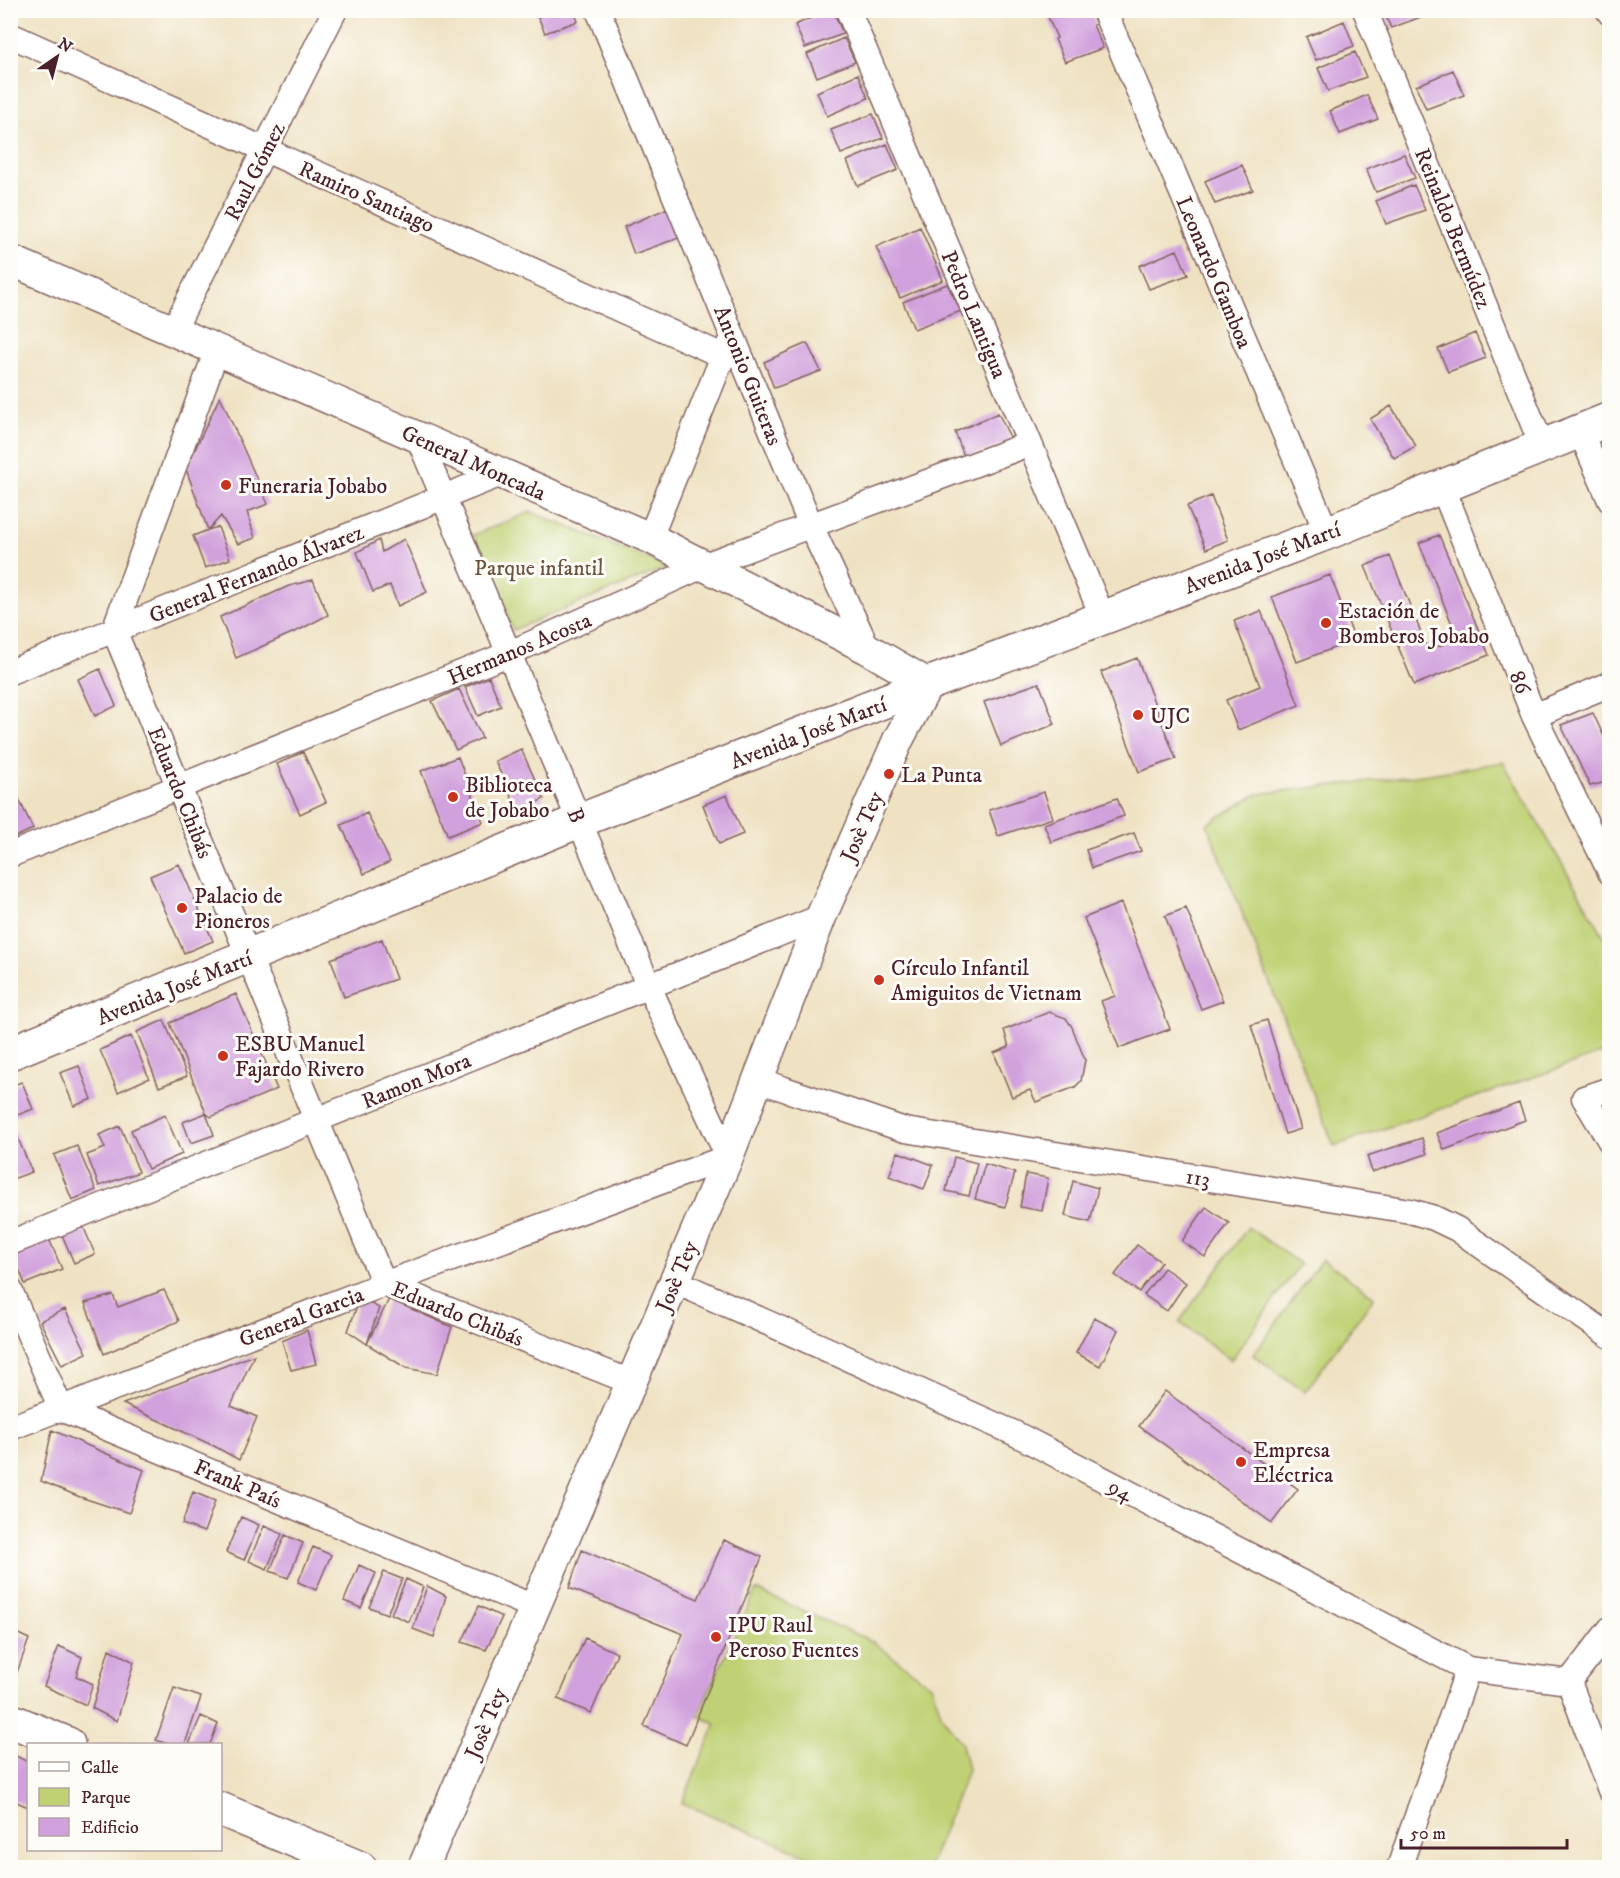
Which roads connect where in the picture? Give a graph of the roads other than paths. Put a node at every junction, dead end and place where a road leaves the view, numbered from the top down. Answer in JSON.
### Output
{"nodes":[{"id":1,"x":335,"y":10,"type":"edge"},
{"id":2,"x":598,"y":10,"type":"edge"},
{"id":3,"x":848,"y":10,"type":"edge"},
{"id":4,"x":1104,"y":10,"type":"edge"},
{"id":5,"x":1365,"y":10,"type":"edge"},
{"id":6,"x":10,"y":35,"type":"edge"},
{"id":7,"x":265,"y":150,"type":"junction"},
{"id":8,"x":10,"y":260,"type":"edge"},
{"id":9,"x":173,"y":331,"type":"junction"},
{"id":10,"x":728,"y":347,"type":"junction"},
{"id":11,"x":217,"y":350,"type":"junction"},
{"id":12,"x":1595,"y":425,"type":"edge"},
{"id":13,"x":418,"y":437,"type":"junction"},
{"id":14,"x":1029,"y":444,"type":"junction"},
{"id":15,"x":1542,"y":446,"type":"junction"},
{"id":16,"x":501,"y":474,"type":"junction"},
{"id":17,"x":1443,"y":486,"type":"junction"},
{"id":18,"x":443,"y":497,"type":"junction"},
{"id":19,"x":1610,"y":500,"type":"edge"},
{"id":20,"x":811,"y":526,"type":"junction"},
{"id":21,"x":1327,"y":533,"type":"junction"},
{"id":22,"x":650,"y":538,"type":"junction"},
{"id":23,"x":705,"y":566,"type":"junction"},
{"id":24,"x":1103,"y":618,"type":"junction"},
{"id":25,"x":114,"y":630,"type":"junction"},
{"id":26,"x":868,"y":649,"type":"junction"},
{"id":27,"x":508,"y":654,"type":"junction"},
{"id":28,"x":10,"y":672,"type":"edge"},
{"id":29,"x":928,"y":684,"type":"junction"},
{"id":30,"x":1610,"y":684,"type":"edge"},
{"id":31,"x":885,"y":702,"type":"junction"},
{"id":32,"x":1534,"y":716,"type":"junction"},
{"id":33,"x":898,"y":740,"type":"junction"},
{"id":34,"x":179,"y":788,"type":"junction"},
{"id":35,"x":579,"y":821,"type":"junction"},
{"id":36,"x":10,"y":855,"type":"edge"},
{"id":37,"x":1610,"y":872,"type":"edge"},
{"id":38,"x":821,"y":917,"type":"junction"},
{"id":39,"x":248,"y":956,"type":"junction"},
{"id":40,"x":649,"y":987,"type":"junction"},
{"id":41,"x":10,"y":1053,"type":"edge"},
{"id":42,"x":758,"y":1080,"type":"junction"},
{"id":43,"x":1610,"y":1089,"type":"edge"},
{"id":44,"x":316,"y":1120,"type":"junction"},
{"id":45,"x":1610,"y":1141,"type":"edge"},
{"id":46,"x":728,"y":1157,"type":"junction"},
{"id":47,"x":10,"y":1243,"type":"edge"},
{"id":48,"x":674,"y":1281,"type":"junction"},
{"id":49,"x":384,"y":1284,"type":"junction"},
{"id":50,"x":10,"y":1290,"type":"edge"},
{"id":51,"x":1610,"y":1336,"type":"edge"},
{"id":52,"x":631,"y":1382,"type":"junction"},
{"id":53,"x":61,"y":1409,"type":"junction"},
{"id":54,"x":10,"y":1428,"type":"edge"},
{"id":55,"x":534,"y":1607,"type":"junction"},
{"id":56,"x":1610,"y":1629,"type":"edge"},
{"id":57,"x":1468,"y":1670,"type":"junction"},
{"id":58,"x":1569,"y":1682,"type":"junction"},
{"id":59,"x":10,"y":1720,"type":"edge"},
{"id":60,"x":66,"y":1743,"type":"edge"},
{"id":61,"x":1610,"y":1790,"type":"edge"},
{"id":62,"x":222,"y":1810,"type":"edge"},
{"id":63,"x":360,"y":1868,"type":"edge"},
{"id":64,"x":423,"y":1868,"type":"edge"},
{"id":65,"x":1399,"y":1868,"type":"edge"}],
"edges":[{"from":1,"to":7,"type":"street","name":"Raul Gómez"},
{"from":2,"to":10,"type":"street","name":"Antonio Guiteras"},
{"from":3,"to":14,"type":"street","name":"Pedro Lantigua"},
{"from":4,"to":21,"type":"street","name":"Leonardo Gamboa"},
{"from":5,"to":15,"type":"street","name":"Reinaldo Bermúdez"},
{"from":6,"to":7,"type":"street","name":"Ramiro Santiago"},
{"from":7,"to":9,"type":"street","name":"Raul Gómez"},
{"from":7,"to":10,"type":"street","name":"Ramiro Santiago"},
{"from":8,"to":9,"type":"street","name":"General Moncada"},
{"from":9,"to":11,"type":"street","name":"General Moncada"},
{"from":10,"to":20,"type":"street","name":"Antonio Guiteras"},
{"from":10,"to":22,"type":"street"},
{"from":11,"to":13,"type":"street","name":"General Moncada"},
{"from":11,"to":25,"type":"street"},
{"from":12,"to":15,"type":"main road","name":"Avenida José Martí"},
{"from":12,"to":19,"type":"street"},
{"from":13,"to":16,"type":"street","name":"General Moncada"},
{"from":13,"to":18,"type":"street","name":"B"},
{"from":14,"to":20,"type":"street","name":"Hermanos Acosta"},
{"from":14,"to":24,"type":"street","name":"Pedro Lantigua"},
{"from":15,"to":17,"type":"main road","name":"Avenida José Martí"},
{"from":16,"to":18,"type":"street","name":"General Fernando Álvarez"},
{"from":16,"to":22,"type":"street","name":"General Moncada"},
{"from":17,"to":21,"type":"main road","name":"Avenida José Martí"},
{"from":17,"to":32,"type":"street","name":"86"},
{"from":18,"to":25,"type":"street","name":"General Fernando Álvarez"},
{"from":18,"to":27,"type":"street","name":"B"},
{"from":20,"to":23,"type":"street","name":"Hermanos Acosta"},
{"from":20,"to":26,"type":"street","name":"Antonio Guiteras"},
{"from":21,"to":24,"type":"main road","name":"Avenida José Martí"},
{"from":22,"to":23,"type":"street","name":"General Moncada"},
{"from":23,"to":26,"type":"street","name":"General Moncada"},
{"from":23,"to":27,"type":"street","name":"Hermanos Acosta"},
{"from":24,"to":29,"type":"main road","name":"Avenida José Martí"},
{"from":25,"to":28,"type":"street","name":"General Fernando Álvarez"},
{"from":25,"to":34,"type":"street","name":"Eduardo Chibás"},
{"from":26,"to":29,"type":"street","name":"General Moncada"},
{"from":26,"to":31,"type":"street","name":"Antonio Guiteras"},
{"from":27,"to":34,"type":"street","name":"Hermanos Acosta"},
{"from":27,"to":35,"type":"street","name":"B"},
{"from":29,"to":31,"type":"main road","name":"Avenida José Martí"},
{"from":29,"to":33,"type":"street","name":"Josè Tey"},
{"from":30,"to":32,"type":"street"},
{"from":31,"to":33,"type":"street","name":"Antonio Guiteras"},
{"from":31,"to":35,"type":"main road","name":"Avenida José Martí"},
{"from":32,"to":37,"type":"street","name":"86"},
{"from":33,"to":38,"type":"street","name":"Josè Tey"},
{"from":34,"to":36,"type":"street","name":"Hermanos Acosta"},
{"from":34,"to":39,"type":"street","name":"Eduardo Chibás"},
{"from":35,"to":39,"type":"main road","name":"Avenida José Martí"},
{"from":35,"to":40,"type":"street","name":"B"},
{"from":38,"to":40,"type":"street","name":"Ramon Mora"},
{"from":38,"to":42,"type":"street","name":"Josè Tey"},
{"from":39,"to":41,"type":"main road","name":"Avenida José Martí"},
{"from":39,"to":44,"type":"street","name":"Eduardo Chibás"},
{"from":40,"to":44,"type":"street","name":"Ramon Mora"},
{"from":40,"to":46,"type":"street","name":"B"},
{"from":42,"to":46,"type":"street","name":"Josè Tey"},
{"from":42,"to":51,"type":"street","name":"113"},
{"from":43,"to":45,"type":"street"},
{"from":44,"to":47,"type":"street","name":"Ramon Mora"},
{"from":44,"to":49,"type":"street","name":"Eduardo Chibás"},
{"from":46,"to":48,"type":"street","name":"Josè Tey"},
{"from":46,"to":49,"type":"street","name":"General Garcia"},
{"from":48,"to":52,"type":"street","name":"Josè Tey"},
{"from":48,"to":57,"type":"street","name":"94"},
{"from":49,"to":52,"type":"street","name":"Eduardo Chibás"},
{"from":49,"to":53,"type":"street","name":"General Garcia"},
{"from":50,"to":53,"type":"street"},
{"from":52,"to":55,"type":"street","name":"Josè Tey"},
{"from":53,"to":54,"type":"street","name":"General Garcia"},
{"from":53,"to":55,"type":"street","name":"Frank País"},
{"from":55,"to":64,"type":"street","name":"Josè Tey"},
{"from":56,"to":58,"type":"street"},
{"from":57,"to":58,"type":"street","name":"94"},
{"from":57,"to":65,"type":"street"},
{"from":58,"to":61,"type":"street"},
{"from":59,"to":60,"type":"main road"},
{"from":62,"to":63,"type":"main road"}]}
